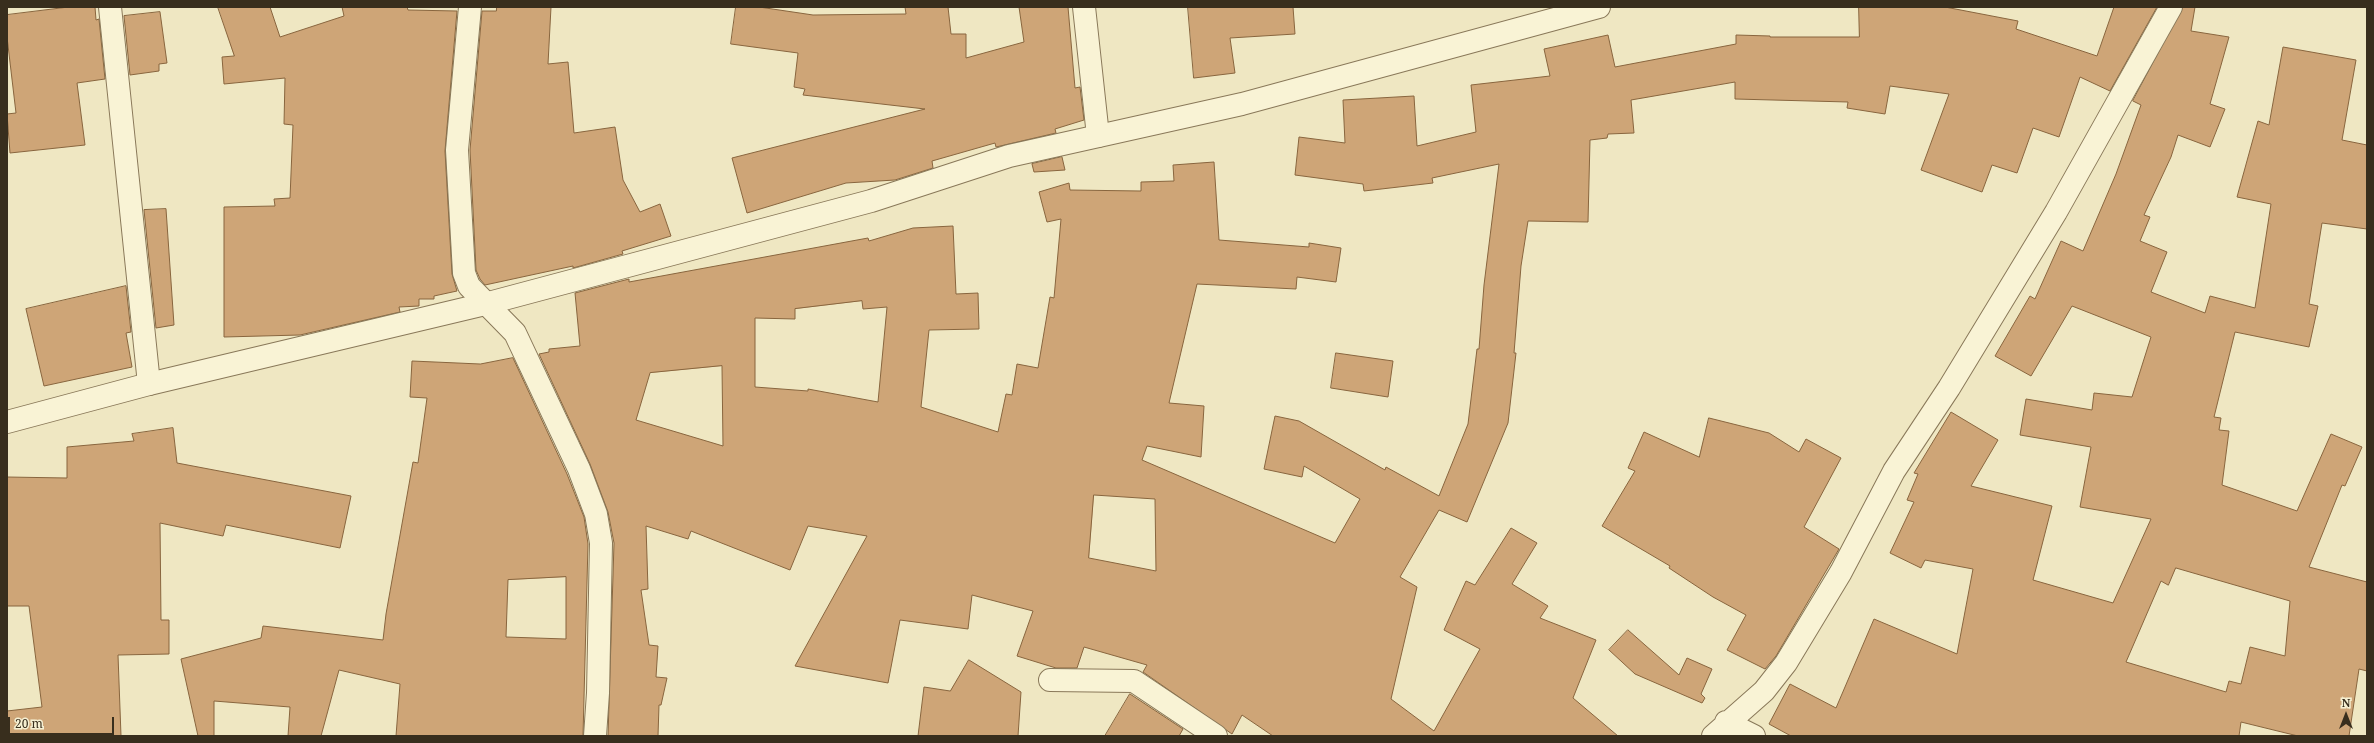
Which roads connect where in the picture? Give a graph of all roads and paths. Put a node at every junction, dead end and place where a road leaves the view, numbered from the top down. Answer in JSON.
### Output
{"nodes":[{"id":1,"x":110,"y":7,"type":"edge"},
{"id":2,"x":470,"y":7,"type":"edge"},
{"id":3,"x":1084,"y":7,"type":"edge"},
{"id":4,"x":1599,"y":7,"type":"edge"},
{"id":5,"x":2171,"y":7,"type":"edge"},
{"id":6,"x":1098,"y":136,"type":"junction"},
{"id":7,"x":485,"y":304,"type":"junction"},
{"id":8,"x":149,"y":384,"type":"junction"},
{"id":9,"x":7,"y":422,"type":"edge"},
{"id":10,"x":1050,"y":680,"type":"dead end"},
{"id":11,"x":1719,"y":729,"type":"edge"},
{"id":12,"x":595,"y":736,"type":"edge"},
{"id":13,"x":1216,"y":736,"type":"edge"},
{"id":14,"x":1754,"y":736,"type":"edge"}],
"edges":[{"from":1,"to":8,"type":"street"},
{"from":2,"to":7,"type":"street"},
{"from":3,"to":6,"type":"street"},
{"from":4,"to":6,"type":"street"},
{"from":5,"to":11,"type":"street"},
{"from":6,"to":7,"type":"street"},
{"from":7,"to":8,"type":"street"},
{"from":7,"to":12,"type":"street"},
{"from":8,"to":9,"type":"street"},
{"from":10,"to":13,"type":"street"},
{"from":11,"to":14,"type":"street"}]}
